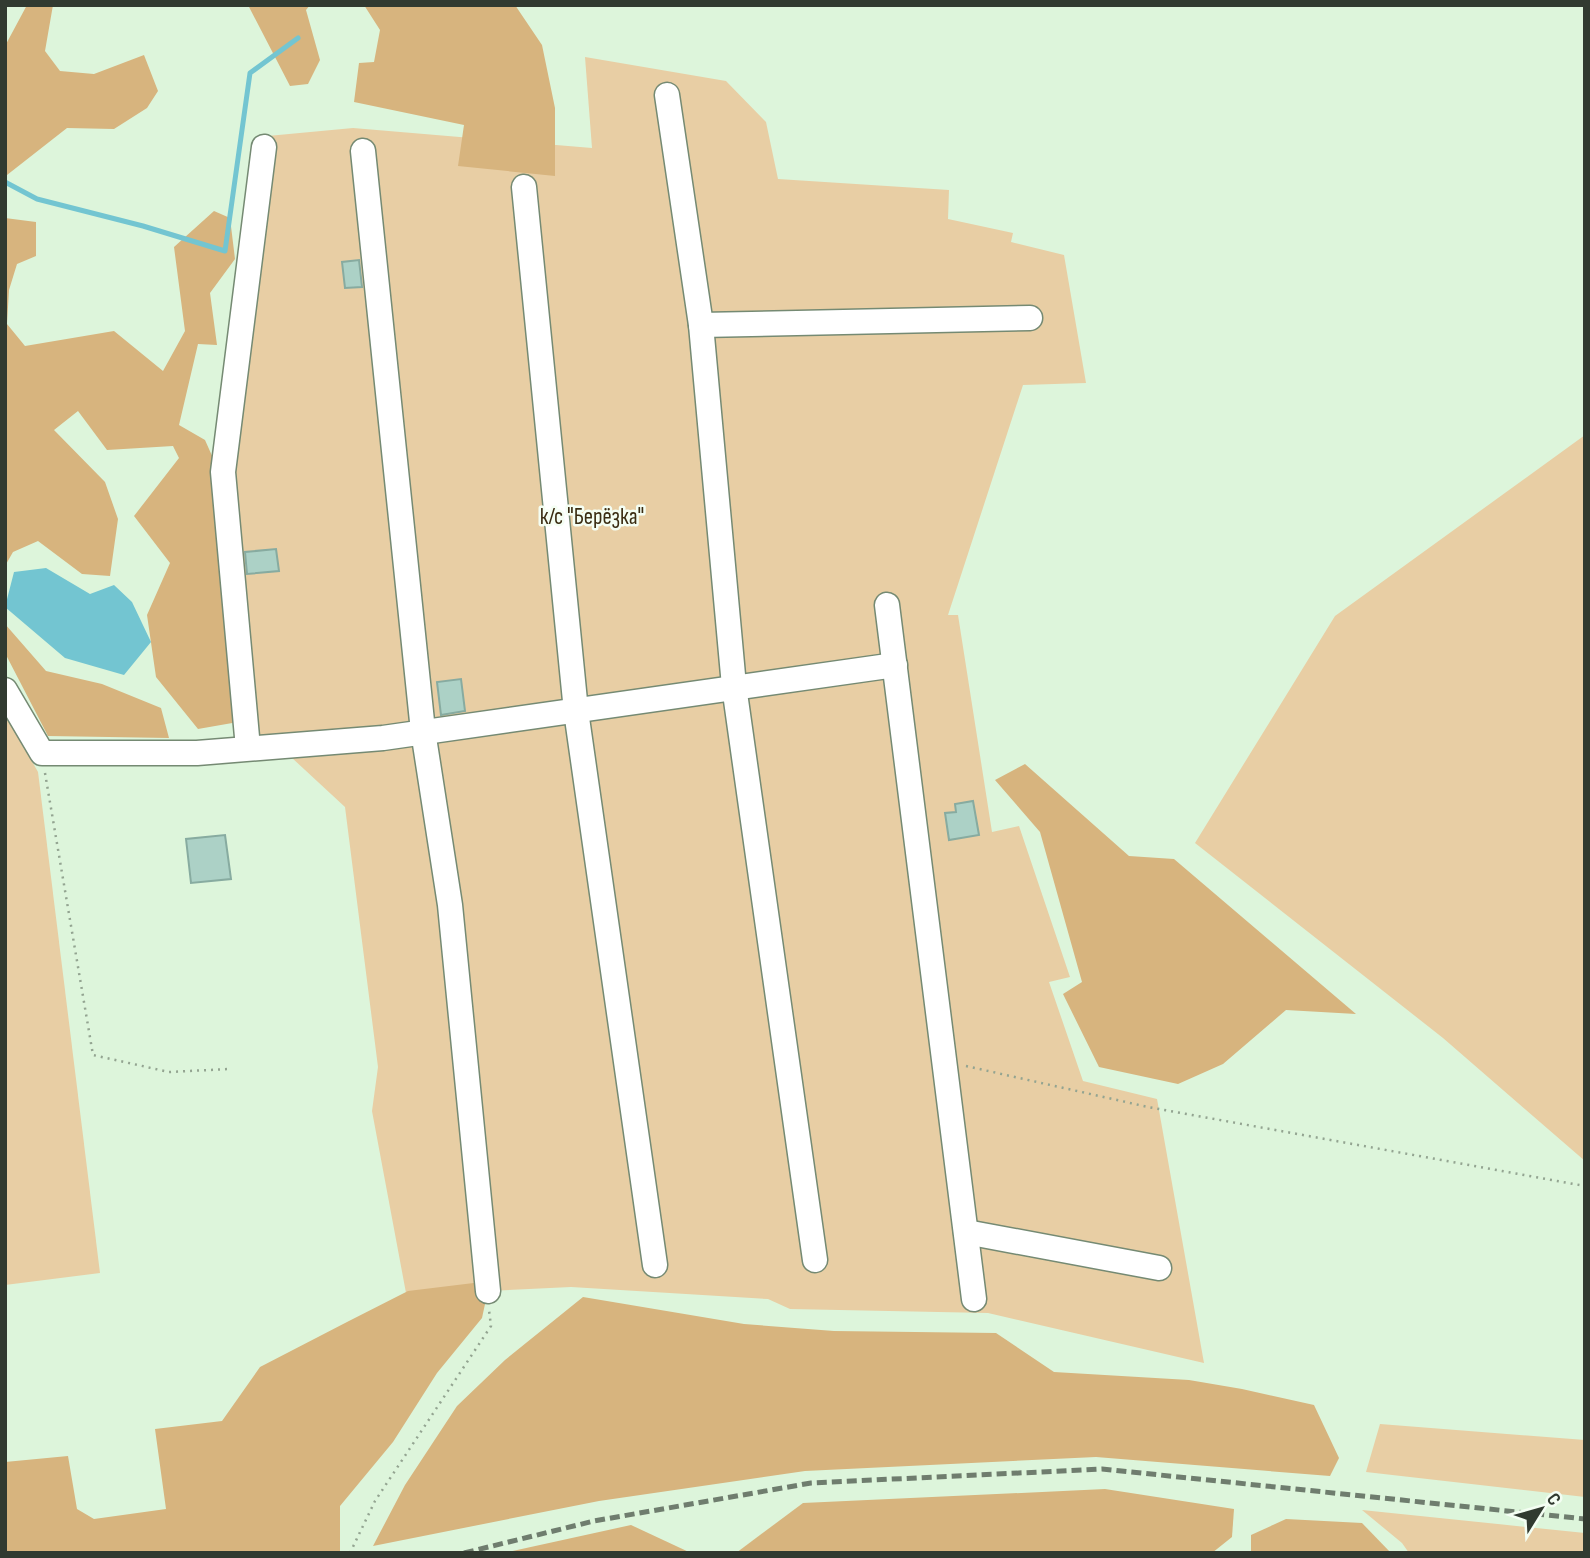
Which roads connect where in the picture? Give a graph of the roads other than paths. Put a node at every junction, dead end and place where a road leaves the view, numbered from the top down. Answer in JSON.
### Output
{"nodes":[{"id":1,"x":667,"y":94,"type":"dead end"},
{"id":2,"x":264,"y":147,"type":"dead end"},
{"id":3,"x":363,"y":151,"type":"dead end"},
{"id":4,"x":524,"y":187,"type":"dead end"},
{"id":5,"x":1030,"y":318,"type":"dead end"},
{"id":6,"x":701,"y":325,"type":"junction"},
{"id":7,"x":887,"y":605,"type":"dead end"},
{"id":8,"x":895,"y":664,"type":"junction"},
{"id":9,"x":734,"y":686,"type":"junction"},
{"id":10,"x":5,"y":690,"type":"edge"},
{"id":11,"x":576,"y":712,"type":"junction"},
{"id":12,"x":423,"y":731,"type":"junction"},
{"id":13,"x":244,"y":748,"type":"junction"},
{"id":14,"x":966,"y":1232,"type":"junction"},
{"id":15,"x":815,"y":1260,"type":"dead end"},
{"id":16,"x":655,"y":1265,"type":"dead end"},
{"id":17,"x":1159,"y":1268,"type":"dead end"},
{"id":18,"x":488,"y":1291,"type":"road end"},
{"id":19,"x":974,"y":1299,"type":"dead end"}],
"edges":[{"from":1,"to":6,"type":"street"},
{"from":2,"to":13,"type":"street"},
{"from":3,"to":12,"type":"street"},
{"from":4,"to":11,"type":"street"},
{"from":5,"to":6,"type":"street"},
{"from":6,"to":9,"type":"street"},
{"from":7,"to":8,"type":"street"},
{"from":8,"to":9,"type":"street"},
{"from":8,"to":14,"type":"street"},
{"from":9,"to":11,"type":"street"},
{"from":9,"to":15,"type":"street"},
{"from":10,"to":13,"type":"street"},
{"from":11,"to":12,"type":"street"},
{"from":11,"to":16,"type":"street"},
{"from":12,"to":13,"type":"street"},
{"from":12,"to":18,"type":"street"},
{"from":14,"to":17,"type":"street"},
{"from":14,"to":19,"type":"street"}]}
